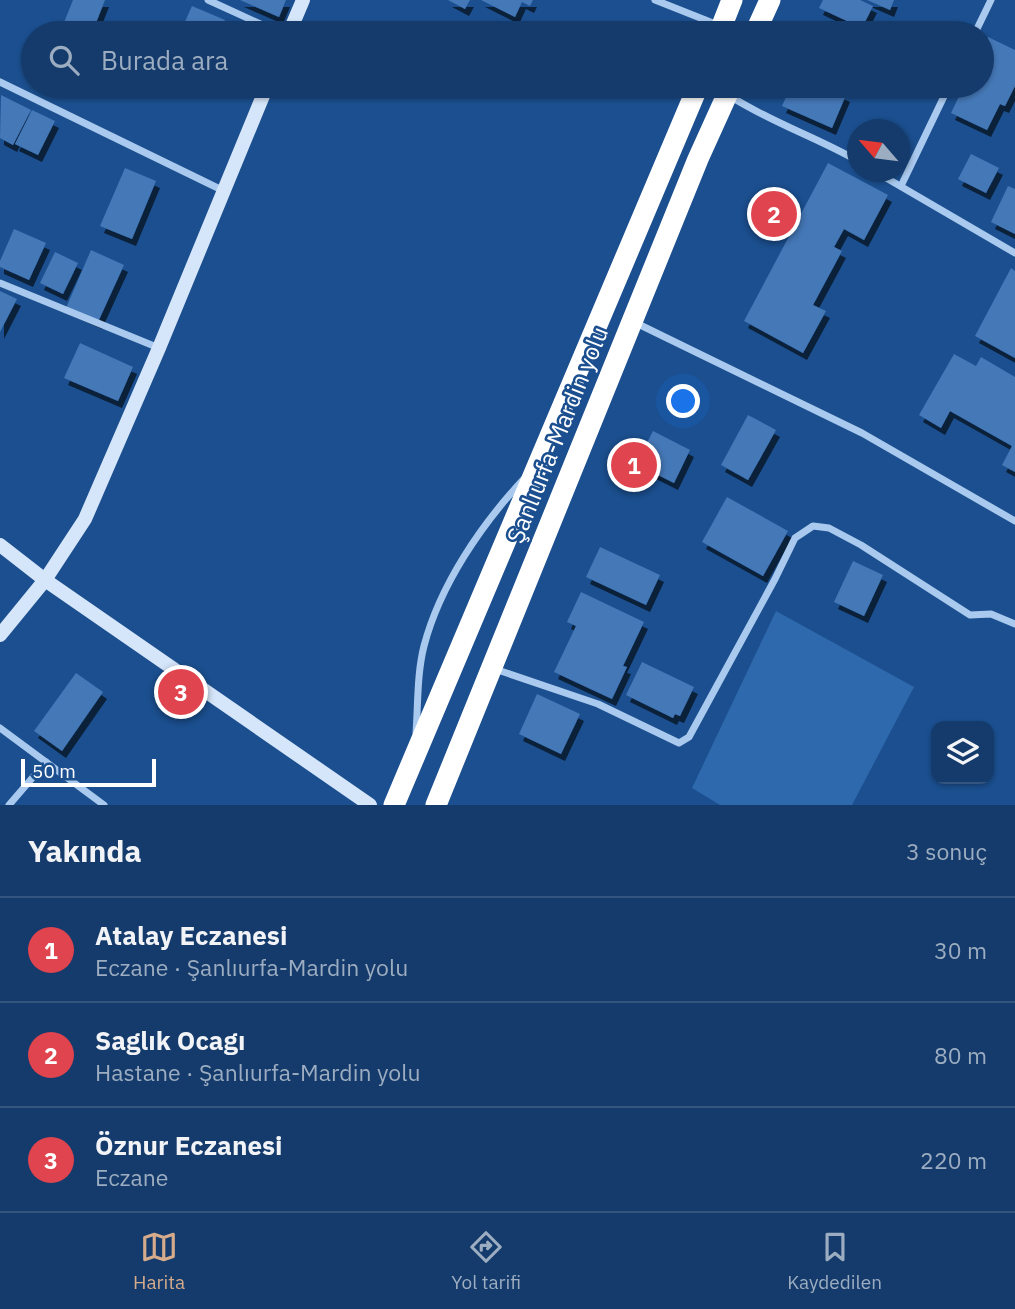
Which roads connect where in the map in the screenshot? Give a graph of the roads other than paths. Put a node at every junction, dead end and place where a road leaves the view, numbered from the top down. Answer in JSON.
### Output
{"nodes":[{"id":1,"x":208,"y":0,"type":"edge"},
{"id":2,"x":303,"y":0,"type":"edge"},
{"id":3,"x":655,"y":0,"type":"edge"},
{"id":4,"x":732,"y":0,"type":"edge"},
{"id":5,"x":770,"y":0,"type":"edge"},
{"id":6,"x":991,"y":0,"type":"edge"},
{"id":7,"x":254,"y":21,"type":"edge"},
{"id":8,"x":294,"y":21,"type":"edge"},
{"id":9,"x":700,"y":21,"type":"edge"},
{"id":10,"x":724,"y":21,"type":"edge"},
{"id":11,"x":760,"y":21,"type":"edge"},
{"id":12,"x":981,"y":21,"type":"edge"},
{"id":13,"x":0,"y":82,"type":"edge"},
{"id":14,"x":21,"y":92,"type":"edge"},
{"id":15,"x":33,"y":98,"type":"edge"},
{"id":16,"x":262,"y":98,"type":"edge"},
{"id":17,"x":693,"y":98,"type":"edge"},
{"id":18,"x":726,"y":98,"type":"edge"},
{"id":19,"x":738,"y":98,"type":"edge"},
{"id":20,"x":943,"y":98,"type":"edge"},
{"id":21,"x":847,"y":155,"type":"edge"},
{"id":22,"x":894,"y":182,"type":"edge"},
{"id":23,"x":901,"y":186,"type":"junction"},
{"id":24,"x":224,"y":191,"type":"junction"},
{"id":25,"x":1015,"y":253,"type":"edge"},
{"id":26,"x":0,"y":283,"type":"edge"},
{"id":27,"x":632,"y":322,"type":"junction"},
{"id":28,"x":159,"y":348,"type":"junction"},
{"id":29,"x":540,"y":461,"type":"junction"},
{"id":30,"x":1015,"y":521,"type":"edge"},
{"id":31,"x":0,"y":545,"type":"edge"},
{"id":32,"x":45,"y":580,"type":"junction"},
{"id":33,"x":1015,"y":624,"type":"edge"},
{"id":34,"x":0,"y":635,"type":"edge"},
{"id":35,"x":492,"y":668,"type":"junction"},
{"id":36,"x":0,"y":729,"type":"edge"},
{"id":37,"x":413,"y":761,"type":"junction"},
{"id":38,"x":46,"y":762,"type":"junction"},
{"id":39,"x":9,"y":805,"type":"edge"},
{"id":40,"x":104,"y":805,"type":"edge"},
{"id":41,"x":370,"y":805,"type":"edge"},
{"id":42,"x":394,"y":805,"type":"edge"},
{"id":43,"x":436,"y":805,"type":"edge"}],
"edges":[{"from":1,"to":7,"type":"street"},
{"from":2,"to":8,"type":"street"},
{"from":3,"to":9,"type":"street"},
{"from":4,"to":10,"type":"highway"},
{"from":5,"to":11,"type":"highway"},
{"from":6,"to":12,"type":"street"},
{"from":13,"to":14,"type":"street"},
{"from":15,"to":24,"type":"street"},
{"from":16,"to":24,"type":"street"},
{"from":17,"to":29,"type":"highway"},
{"from":18,"to":27,"type":"highway","name":"Şanlıurfa-Mardin yolu"},
{"from":19,"to":21,"type":"street"},
{"from":20,"to":23,"type":"street"},
{"from":22,"to":23,"type":"street"},
{"from":23,"to":25,"type":"street"},
{"from":24,"to":28,"type":"street"},
{"from":26,"to":28,"type":"street"},
{"from":27,"to":30,"type":"street"},
{"from":27,"to":35,"type":"highway","name":"Şanlıurfa-Mardin yolu"},
{"from":28,"to":32,"type":"street"},
{"from":29,"to":37,"type":"highway"},
{"from":29,"to":37,"type":"street"},
{"from":31,"to":32,"type":"street"},
{"from":32,"to":34,"type":"street"},
{"from":32,"to":41,"type":"street"},
{"from":33,"to":35,"type":"street"},
{"from":35,"to":43,"type":"highway","name":"Şanlıurfa-Mardin yolu"},
{"from":36,"to":38,"type":"street"},
{"from":37,"to":42,"type":"highway"},
{"from":38,"to":39,"type":"street"},
{"from":38,"to":40,"type":"street"}]}
